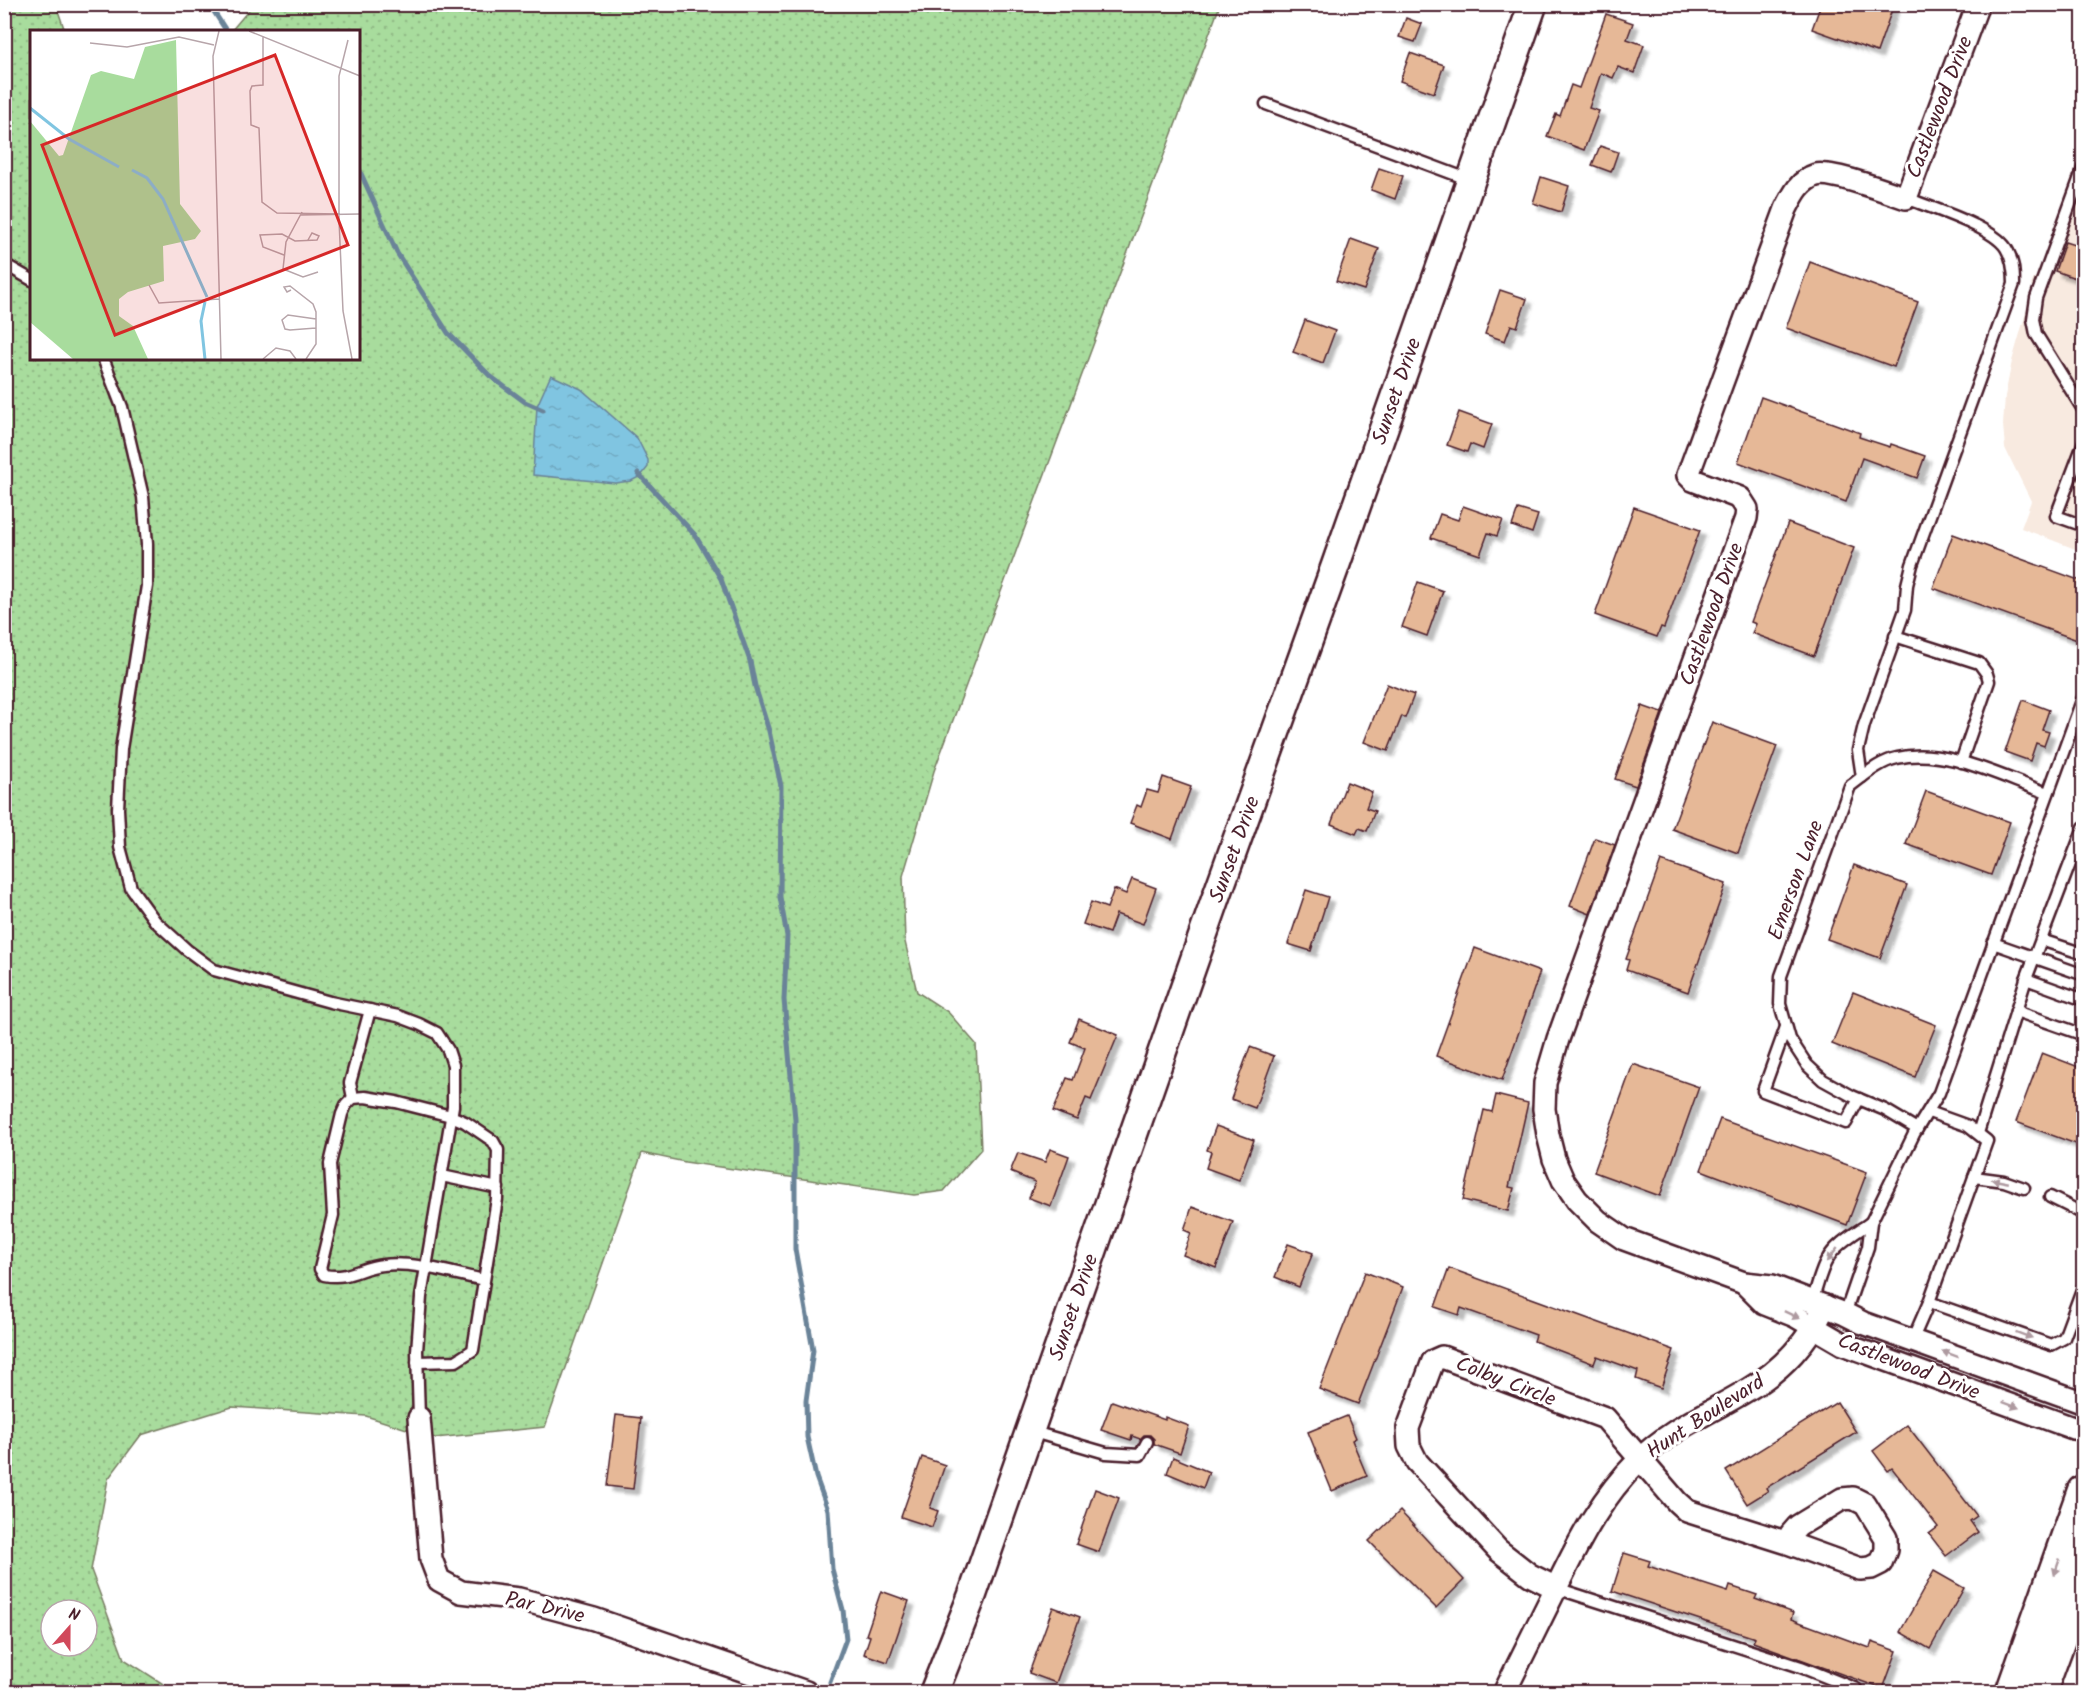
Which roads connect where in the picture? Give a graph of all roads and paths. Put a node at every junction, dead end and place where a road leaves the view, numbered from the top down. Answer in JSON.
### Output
{"nodes":[{"id":1,"x":1533,"y":4,"type":"edge"},
{"id":2,"x":1978,"y":4,"type":"edge"},
{"id":3,"x":1266,"y":104,"type":"dead end"},
{"id":4,"x":2084,"y":166,"type":"edge"},
{"id":5,"x":1470,"y":180,"type":"junction"},
{"id":6,"x":1906,"y":198,"type":"junction"},
{"id":7,"x":4,"y":264,"type":"edge"},
{"id":8,"x":30,"y":279,"type":"edge"},
{"id":9,"x":104,"y":360,"type":"edge"},
{"id":10,"x":2084,"y":411,"type":"edge"},
{"id":11,"x":2084,"y":442,"type":"edge"},
{"id":12,"x":2084,"y":526,"type":"edge"},
{"id":13,"x":1895,"y":636,"type":"junction"},
{"id":14,"x":2084,"y":695,"type":"edge"},
{"id":15,"x":1960,"y":762,"type":"junction"},
{"id":16,"x":1862,"y":777,"type":"junction"},
{"id":17,"x":2048,"y":793,"type":"junction"},
{"id":18,"x":2084,"y":827,"type":"edge"},
{"id":19,"x":2041,"y":940,"type":"junction"},
{"id":20,"x":1994,"y":943,"type":"junction"},
{"id":21,"x":2084,"y":954,"type":"edge"},
{"id":22,"x":2034,"y":959,"type":"junction"},
{"id":23,"x":2084,"y":975,"type":"edge"},
{"id":24,"x":2026,"y":979,"type":"junction"},
{"id":25,"x":2084,"y":1000,"type":"edge"},
{"id":26,"x":370,"y":1010,"type":"junction"},
{"id":27,"x":2016,"y":1011,"type":"junction"},
{"id":28,"x":1786,"y":1027,"type":"junction"},
{"id":29,"x":2084,"y":1035,"type":"edge"},
{"id":30,"x":353,"y":1098,"type":"junction"},
{"id":31,"x":1858,"y":1099,"type":"junction"},
{"id":32,"x":1929,"y":1112,"type":"junction"},
{"id":33,"x":451,"y":1116,"type":"junction"},
{"id":34,"x":1917,"y":1129,"type":"junction"},
{"id":35,"x":1978,"y":1133,"type":"junction"},
{"id":36,"x":442,"y":1176,"type":"junction"},
{"id":37,"x":1974,"y":1177,"type":"junction"},
{"id":38,"x":498,"y":1188,"type":"junction"},
{"id":39,"x":2024,"y":1188,"type":"dead end"},
{"id":40,"x":2050,"y":1197,"type":"dead end"},
{"id":41,"x":2084,"y":1214,"type":"edge"},
{"id":42,"x":1871,"y":1222,"type":"junction"},
{"id":43,"x":426,"y":1269,"type":"junction"},
{"id":44,"x":484,"y":1280,"type":"junction"},
{"id":45,"x":1744,"y":1283,"type":"junction"},
{"id":46,"x":2084,"y":1284,"type":"edge"},
{"id":47,"x":1929,"y":1302,"type":"junction"},
{"id":48,"x":1827,"y":1307,"type":"junction"},
{"id":49,"x":1815,"y":1327,"type":"junction"},
{"id":50,"x":1912,"y":1341,"type":"junction"},
{"id":51,"x":417,"y":1362,"type":"junction"},
{"id":52,"x":2084,"y":1403,"type":"edge"},
{"id":53,"x":418,"y":1418,"type":"joint"},
{"id":54,"x":2084,"y":1429,"type":"edge"},
{"id":55,"x":1029,"y":1431,"type":"junction"},
{"id":56,"x":1147,"y":1443,"type":"dead end"},
{"id":57,"x":1640,"y":1458,"type":"junction"},
{"id":58,"x":2084,"y":1492,"type":"edge"},
{"id":59,"x":1788,"y":1543,"type":"dead end"},
{"id":60,"x":2084,"y":1570,"type":"edge"},
{"id":61,"x":1556,"y":1588,"type":"junction"},
{"id":62,"x":1856,"y":1689,"type":"dead end"},
{"id":63,"x":1508,"y":1691,"type":"edge"},
{"id":64,"x":806,"y":1692,"type":"edge"},
{"id":65,"x":934,"y":1692,"type":"edge"},
{"id":66,"x":2013,"y":1692,"type":"edge"},
{"id":67,"x":2038,"y":1692,"type":"edge"}],
"edges":[{"from":1,"to":5,"type":"street","name":"Sunset Drive"},
{"from":2,"to":6,"type":"street","name":"Castlewood Drive"},
{"from":3,"to":5,"type":"lane"},
{"from":4,"to":10,"type":"lane"},
{"from":5,"to":55,"type":"street","name":"Sunset Drive"},
{"from":6,"to":13,"type":"lane"},
{"from":6,"to":45,"type":"street","name":"Castlewood Drive"},
{"from":7,"to":8,"type":"lane"},
{"from":9,"to":26,"type":"lane"},
{"from":11,"to":12,"type":"lane"},
{"from":13,"to":15,"type":"lane"},
{"from":13,"to":16,"type":"lane"},
{"from":14,"to":17,"type":"lane"},
{"from":15,"to":16,"type":"lane","name":"Emerson Lane"},
{"from":15,"to":17,"type":"lane","name":"Emerson Lane"},
{"from":16,"to":28,"type":"lane","name":"Emerson Lane"},
{"from":17,"to":20,"type":"lane"},
{"from":18,"to":19,"type":"lane"},
{"from":19,"to":21,"type":"lane"},
{"from":19,"to":22,"type":"lane"},
{"from":20,"to":22,"type":"lane"},
{"from":20,"to":32,"type":"lane"},
{"from":22,"to":23,"type":"lane"},
{"from":22,"to":24,"type":"lane"},
{"from":24,"to":25,"type":"lane"},
{"from":24,"to":27,"type":"lane"},
{"from":26,"to":30,"type":"lane"},
{"from":26,"to":33,"type":"lane"},
{"from":27,"to":29,"type":"lane"},
{"from":27,"to":35,"type":"lane"},
{"from":28,"to":31,"type":"lane","name":"Emerson Lane"},
{"from":28,"to":31,"type":"lane"},
{"from":30,"to":33,"type":"lane"},
{"from":30,"to":43,"type":"lane"},
{"from":31,"to":34,"type":"lane","name":"Emerson Lane"},
{"from":32,"to":34,"type":"lane"},
{"from":32,"to":35,"type":"lane"},
{"from":33,"to":36,"type":"lane"},
{"from":33,"to":38,"type":"lane"},
{"from":34,"to":42,"type":"lane"},
{"from":35,"to":37,"type":"lane"},
{"from":36,"to":38,"type":"lane"},
{"from":36,"to":43,"type":"lane"},
{"from":39,"to":37,"type":"lane","one_way":true},
{"from":37,"to":47,"type":"lane"},
{"from":38,"to":44,"type":"lane"},
{"from":40,"to":41,"type":"lane"},
{"from":42,"to":48,"type":"lane"},
{"from":42,"to":48,"type":"lane","one_way":true},
{"from":43,"to":44,"type":"lane"},
{"from":43,"to":51,"type":"lane"},
{"from":44,"to":51,"type":"lane"},
{"from":45,"to":48,"type":"street","name":"Castlewood Drive"},
{"from":45,"to":49,"type":"street","name":"Castlewood Drive","one_way":true},
{"from":47,"to":46,"type":"lane","one_way":true},
{"from":47,"to":50,"type":"lane"},
{"from":48,"to":49,"type":"street","name":"Hunt Boulevard"},
{"from":48,"to":50,"type":"street","name":"Castlewood Drive"},
{"from":49,"to":54,"type":"street","name":"Castlewood Drive","one_way":true},
{"from":49,"to":57,"type":"street","name":"Hunt Boulevard"},
{"from":52,"to":50,"type":"street","name":"Castlewood Drive","one_way":true},
{"from":51,"to":53,"type":"lane"},
{"from":53,"to":64,"type":"street","name":"Par Drive"},
{"from":55,"to":56,"type":"lane"},
{"from":55,"to":65,"type":"street","name":"Sunset Drive"},
{"from":57,"to":59,"type":"street","name":"Colby Circle"},
{"from":57,"to":61,"type":"street","name":"Hunt Boulevard"},
{"from":57,"to":61,"type":"street","name":"Colby Circle"},
{"from":58,"to":66,"type":"highway","one_way":true},
{"from":60,"to":67,"type":"highway"},
{"from":61,"to":62,"type":"lane"},
{"from":61,"to":63,"type":"street","name":"Hunt Boulevard"}]}
